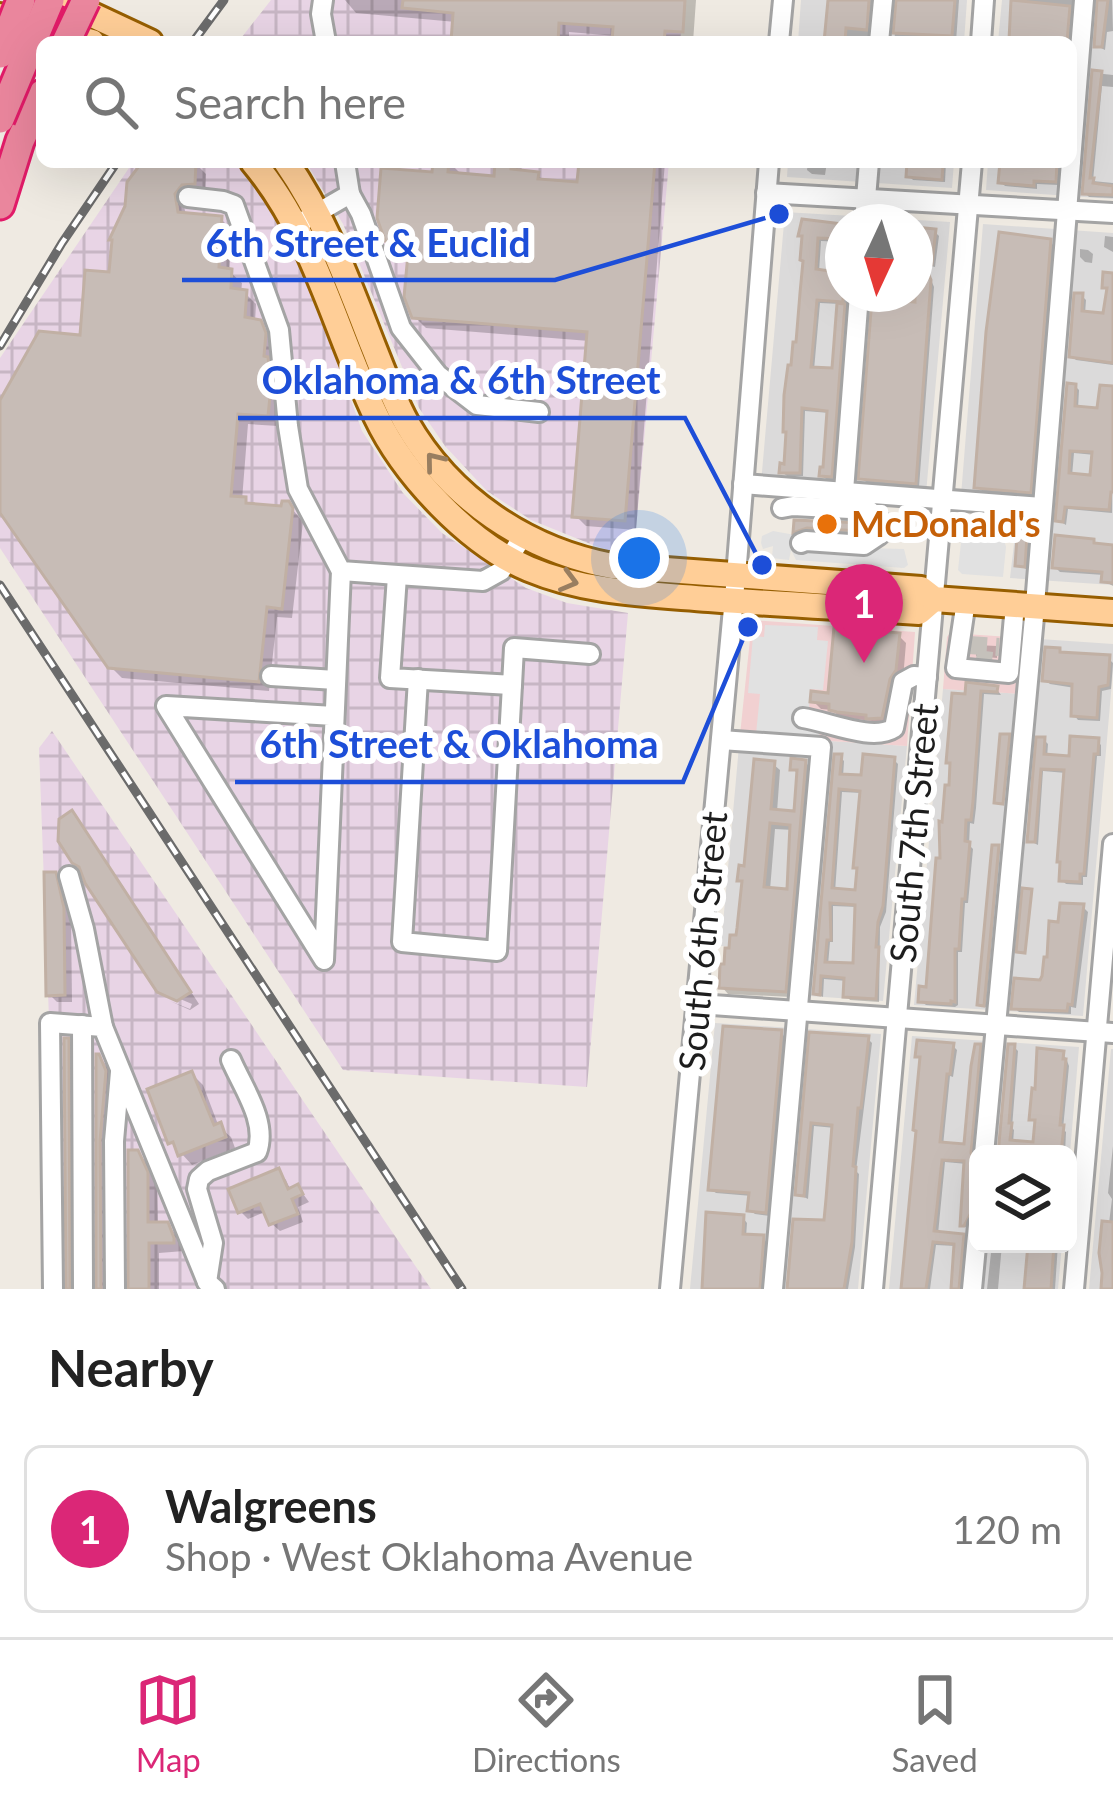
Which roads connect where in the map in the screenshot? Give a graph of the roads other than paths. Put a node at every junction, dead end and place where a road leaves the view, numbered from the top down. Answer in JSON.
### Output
{"nodes":[{"id":1,"x":22,"y":0,"type":"edge"},
{"id":2,"x":50,"y":0,"type":"edge"},
{"id":3,"x":86,"y":0,"type":"edge"},
{"id":4,"x":322,"y":0,"type":"edge"},
{"id":5,"x":783,"y":0,"type":"edge"},
{"id":6,"x":883,"y":0,"type":"edge"},
{"id":7,"x":984,"y":0,"type":"edge"},
{"id":8,"x":1084,"y":0,"type":"edge"},
{"id":9,"x":0,"y":16,"type":"edge"},
{"id":10,"x":70,"y":36,"type":"edge"},
{"id":11,"x":71,"y":36,"type":"edge"},
{"id":12,"x":137,"y":36,"type":"edge"},
{"id":13,"x":325,"y":36,"type":"edge"},
{"id":14,"x":780,"y":36,"type":"edge"},
{"id":15,"x":880,"y":36,"type":"edge"},
{"id":16,"x":981,"y":36,"type":"edge"},
{"id":17,"x":0,"y":54,"type":"edge"},
{"id":18,"x":1077,"y":87,"type":"edge"},
{"id":19,"x":36,"y":107,"type":"edge"},
{"id":20,"x":0,"y":119,"type":"edge"},
{"id":21,"x":258,"y":168,"type":"edge"},
{"id":22,"x":288,"y":168,"type":"edge"},
{"id":23,"x":346,"y":168,"type":"edge"},
{"id":24,"x":768,"y":168,"type":"edge"},
{"id":25,"x":868,"y":168,"type":"edge"},
{"id":26,"x":972,"y":168,"type":"edge"},
{"id":27,"x":1070,"y":168,"type":"edge"},
{"id":28,"x":766,"y":193,"type":"junction"},
{"id":29,"x":350,"y":194,"type":"junction"},
{"id":30,"x":188,"y":197,"type":"dead end"},
{"id":31,"x":866,"y":198,"type":"junction"},
{"id":32,"x":866,"y":204,"type":"edge"},
{"id":33,"x":969,"y":204,"type":"junction"},
{"id":34,"x":0,"y":205,"type":"edge"},
{"id":35,"x":1067,"y":209,"type":"junction"},
{"id":36,"x":1113,"y":213,"type":"edge"},
{"id":37,"x":306,"y":219,"type":"junction"},
{"id":38,"x":858,"y":312,"type":"edge"},
{"id":39,"x":539,"y":412,"type":"dead end"},
{"id":40,"x":743,"y":484,"type":"junction"},
{"id":41,"x":844,"y":491,"type":"junction"},
{"id":42,"x":943,"y":499,"type":"junction"},
{"id":43,"x":1042,"y":507,"type":"junction"},
{"id":44,"x":782,"y":508,"type":"dead end"},
{"id":45,"x":523,"y":536,"type":"junction"},
{"id":46,"x":801,"y":543,"type":"dead end"},
{"id":47,"x":509,"y":559,"type":"junction"},
{"id":48,"x":341,"y":571,"type":"junction"},
{"id":49,"x":397,"y":576,"type":"junction"},
{"id":50,"x":735,"y":588,"type":"junction"},
{"id":51,"x":934,"y":599,"type":"junction"},
{"id":52,"x":966,"y":601,"type":"junction"},
{"id":53,"x":1025,"y":606,"type":"junction"},
{"id":54,"x":1113,"y":612,"type":"edge"},
{"id":55,"x":984,"y":653,"type":"junction"},
{"id":56,"x":590,"y":654,"type":"dead end"},
{"id":57,"x":930,"y":654,"type":"junction"},
{"id":58,"x":271,"y":676,"type":"dead end"},
{"id":59,"x":927,"y":677,"type":"junction"},
{"id":60,"x":335,"y":680,"type":"junction"},
{"id":61,"x":418,"y":680,"type":"junction"},
{"id":62,"x":512,"y":685,"type":"junction"},
{"id":63,"x":334,"y":716,"type":"junction"},
{"id":64,"x":803,"y":718,"type":"dead end"},
{"id":65,"x":721,"y":740,"type":"junction"},
{"id":66,"x":1113,"y":844,"type":"edge"},
{"id":67,"x":69,"y":876,"type":"dead end"},
{"id":68,"x":698,"y":1004,"type":"junction"},
{"id":69,"x":796,"y":1012,"type":"junction"},
{"id":70,"x":898,"y":1019,"type":"junction"},
{"id":71,"x":82,"y":1025,"type":"junction"},
{"id":72,"x":996,"y":1026,"type":"junction"},
{"id":73,"x":103,"y":1028,"type":"junction"},
{"id":74,"x":1105,"y":1032,"type":"edge"},
{"id":75,"x":231,"y":1060,"type":"dead end"},
{"id":76,"x":121,"y":1069,"type":"junction"},
{"id":77,"x":985,"y":1145,"type":"edge"},
{"id":78,"x":975,"y":1253,"type":"edge"},
{"id":79,"x":211,"y":1285,"type":"edge"},
{"id":80,"x":53,"y":1289,"type":"edge"},
{"id":81,"x":83,"y":1289,"type":"edge"},
{"id":82,"x":115,"y":1289,"type":"edge"},
{"id":83,"x":670,"y":1289,"type":"edge"},
{"id":84,"x":772,"y":1289,"type":"edge"},
{"id":85,"x":873,"y":1289,"type":"edge"},
{"id":86,"x":972,"y":1289,"type":"edge"},
{"id":87,"x":1074,"y":1289,"type":"edge"}],
"edges":[{"from":1,"to":17,"type":"highway","bridge":true},
{"from":2,"to":12,"type":"main road"},
{"from":2,"to":20,"type":"highway","bridge":true},
{"from":3,"to":10,"type":"highway","bridge":true},
{"from":4,"to":13,"type":"street"},
{"from":5,"to":14,"type":"street"},
{"from":6,"to":15,"type":"street"},
{"from":7,"to":16,"type":"street"},
{"from":8,"to":18,"type":"street"},
{"from":9,"to":11,"type":"main road"},
{"from":19,"to":34,"type":"highway"},
{"from":21,"to":37,"type":"main road"},
{"from":22,"to":37,"type":"main road"},
{"from":23,"to":29,"type":"street"},
{"from":24,"to":28,"type":"street","name":"South 6th Street"},
{"from":25,"to":31,"type":"street"},
{"from":26,"to":33,"type":"street","name":"South 7th Street"},
{"from":27,"to":35,"type":"street"},
{"from":28,"to":31,"type":"street"},
{"from":28,"to":40,"type":"street","name":"South 6th Street"},
{"from":29,"to":37,"type":"street"},
{"from":29,"to":39,"type":"street"},
{"from":30,"to":48,"type":"street"},
{"from":31,"to":32,"type":"street"},
{"from":31,"to":33,"type":"street"},
{"from":33,"to":35,"type":"street"},
{"from":33,"to":42,"type":"street","name":"South 7th Street"},
{"from":35,"to":36,"type":"street"},
{"from":35,"to":43,"type":"street"},
{"from":45,"to":37,"type":"main road","one_way":true},
{"from":37,"to":47,"type":"main road"},
{"from":38,"to":41,"type":"street"},
{"from":40,"to":41,"type":"street"},
{"from":40,"to":50,"type":"street","name":"South 6th Street"},
{"from":41,"to":42,"type":"street"},
{"from":42,"to":43,"type":"street"},
{"from":42,"to":51,"type":"street","name":"South 7th Street"},
{"from":43,"to":53,"type":"street"},
{"from":44,"to":46,"type":"street"},
{"from":45,"to":47,"type":"street"},
{"from":45,"to":50,"type":"main road"},
{"from":47,"to":49,"type":"street"},
{"from":47,"to":50,"type":"main road","one_way":true},
{"from":48,"to":49,"type":"street"},
{"from":48,"to":60,"type":"street"},
{"from":49,"to":61,"type":"street"},
{"from":50,"to":51,"type":"main road"},
{"from":50,"to":65,"type":"street","name":"South 6th Street"},
{"from":51,"to":52,"type":"main road"},
{"from":51,"to":57,"type":"street","name":"South 7th Street"},
{"from":52,"to":53,"type":"main road"},
{"from":52,"to":55,"type":"street"},
{"from":53,"to":54,"type":"main road"},
{"from":53,"to":55,"type":"street"},
{"from":53,"to":72,"type":"street"},
{"from":55,"to":57,"type":"street"},
{"from":56,"to":62,"type":"street"},
{"from":57,"to":59,"type":"street","name":"South 7th Street"},
{"from":58,"to":60,"type":"street"},
{"from":59,"to":64,"type":"street"},
{"from":59,"to":70,"type":"street","name":"South 7th Street"},
{"from":60,"to":63,"type":"street"},
{"from":61,"to":62,"type":"street"},
{"from":61,"to":62,"type":"street"},
{"from":63,"to":63,"type":"street"},
{"from":65,"to":68,"type":"street","name":"South 6th Street"},
{"from":65,"to":69,"type":"street"},
{"from":66,"to":74,"type":"street"},
{"from":67,"to":73,"type":"street"},
{"from":68,"to":69,"type":"street"},
{"from":68,"to":83,"type":"street","name":"South 6th Street"},
{"from":69,"to":70,"type":"street"},
{"from":69,"to":84,"type":"street"},
{"from":70,"to":72,"type":"street"},
{"from":70,"to":85,"type":"street","name":"South 7th Street"},
{"from":71,"to":73,"type":"street"},
{"from":71,"to":80,"type":"street"},
{"from":71,"to":81,"type":"street"},
{"from":72,"to":74,"type":"street"},
{"from":72,"to":77,"type":"street"},
{"from":73,"to":76,"type":"street"},
{"from":74,"to":87,"type":"street"},
{"from":75,"to":79,"type":"street"},
{"from":76,"to":79,"type":"street"},
{"from":76,"to":82,"type":"street"},
{"from":78,"to":86,"type":"street"}]}
